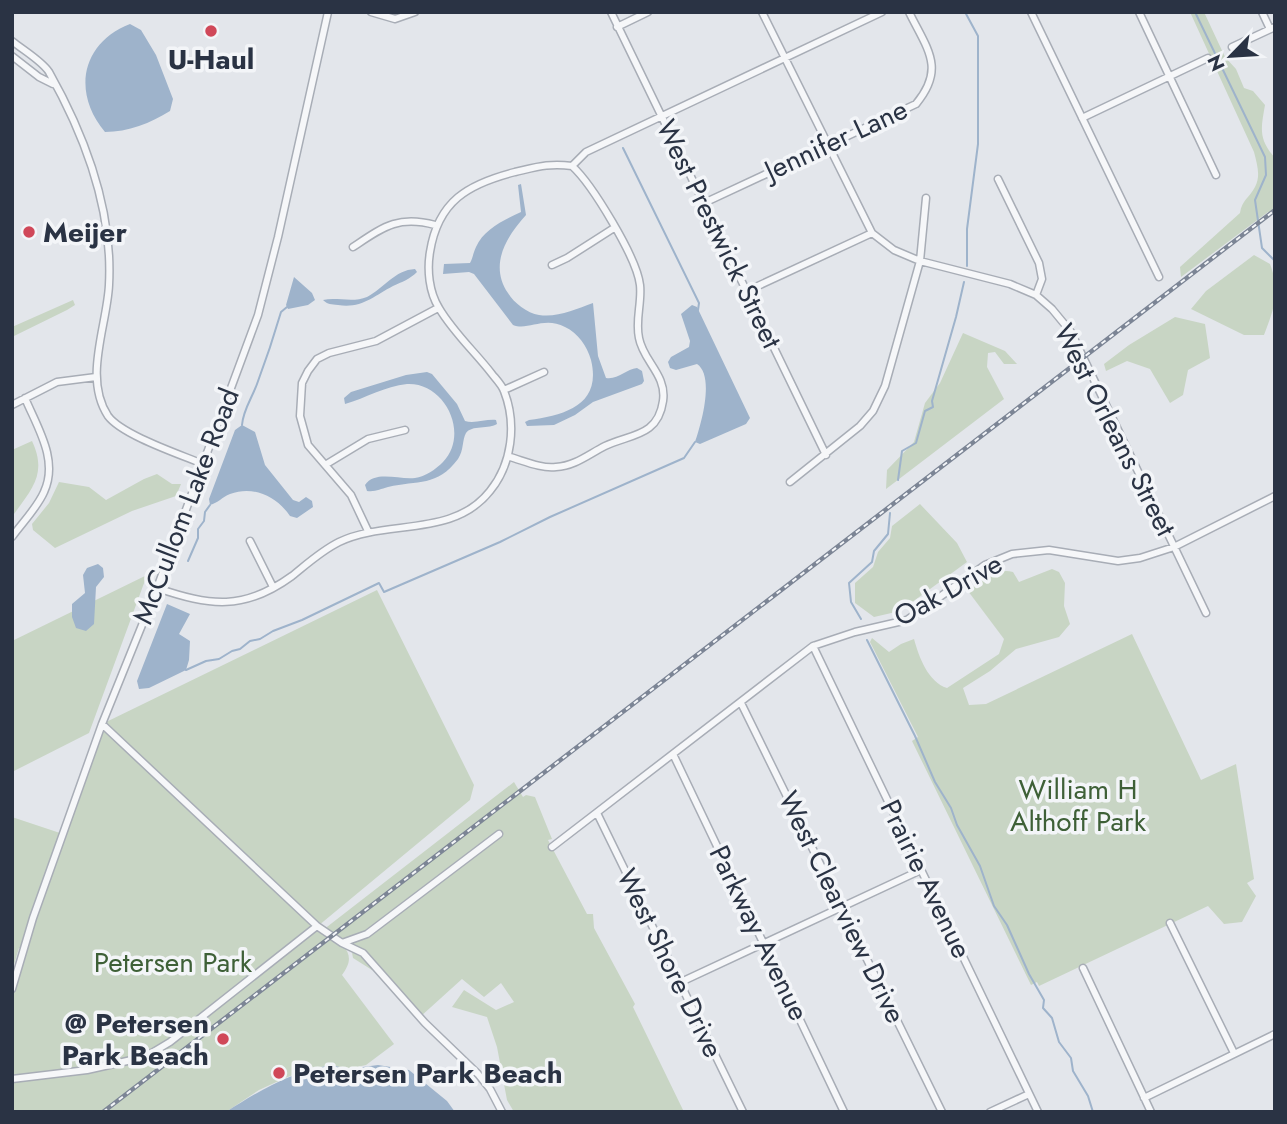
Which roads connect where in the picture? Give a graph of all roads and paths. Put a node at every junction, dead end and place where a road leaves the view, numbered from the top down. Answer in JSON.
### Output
{"nodes":[{"id":1,"x":328,"y":12,"type":"edge"},
{"id":2,"x":370,"y":12,"type":"edge"},
{"id":3,"x":415,"y":12,"type":"edge"},
{"id":4,"x":611,"y":12,"type":"edge"},
{"id":5,"x":648,"y":12,"type":"edge"},
{"id":6,"x":762,"y":12,"type":"edge"},
{"id":7,"x":882,"y":12,"type":"edge"},
{"id":8,"x":909,"y":12,"type":"edge"},
{"id":9,"x":1031,"y":12,"type":"edge"},
{"id":10,"x":1139,"y":12,"type":"edge"},
{"id":11,"x":1262,"y":12,"type":"edge"},
{"id":12,"x":617,"y":27,"type":"junction"},
{"id":13,"x":1272,"y":28,"type":"edge"},
{"id":14,"x":12,"y":41,"type":"edge"},
{"id":15,"x":1232,"y":47,"type":"dead end"},
{"id":16,"x":12,"y":55,"type":"edge"},
{"id":17,"x":785,"y":58,"type":"junction"},
{"id":18,"x":1208,"y":58,"type":"dead end"},
{"id":19,"x":1170,"y":76,"type":"junction"},
{"id":20,"x":53,"y":83,"type":"junction"},
{"id":21,"x":661,"y":116,"type":"junction"},
{"id":22,"x":1082,"y":118,"type":"junction"},
{"id":23,"x":827,"y":145,"type":"junction"},
{"id":24,"x":572,"y":166,"type":"junction"},
{"id":25,"x":1216,"y":175,"type":"dead end"},
{"id":26,"x":998,"y":179,"type":"dead end"},
{"id":27,"x":926,"y":198,"type":"dead end"},
{"id":28,"x":704,"y":203,"type":"junction"},
{"id":29,"x":435,"y":225,"type":"junction"},
{"id":30,"x":614,"y":228,"type":"junction"},
{"id":31,"x":872,"y":233,"type":"junction"},
{"id":32,"x":353,"y":247,"type":"dead end"},
{"id":33,"x":920,"y":261,"type":"junction"},
{"id":34,"x":552,"y":265,"type":"dead end"},
{"id":35,"x":1160,"y":277,"type":"dead end"},
{"id":36,"x":747,"y":291,"type":"junction"},
{"id":37,"x":1036,"y":295,"type":"junction"},
{"id":38,"x":438,"y":308,"type":"junction"},
{"id":39,"x":544,"y":372,"type":"dead end"},
{"id":40,"x":96,"y":377,"type":"junction"},
{"id":41,"x":504,"y":390,"type":"junction"},
{"id":42,"x":24,"y":398,"type":"junction"},
{"id":43,"x":12,"y":405,"type":"edge"},
{"id":44,"x":405,"y":430,"type":"dead end"},
{"id":45,"x":826,"y":456,"type":"junction"},
{"id":46,"x":510,"y":457,"type":"junction"},
{"id":47,"x":203,"y":464,"type":"junction"},
{"id":48,"x":325,"y":465,"type":"junction"},
{"id":49,"x":790,"y":482,"type":"dead end"},
{"id":50,"x":1275,"y":496,"type":"edge"},
{"id":51,"x":368,"y":531,"type":"junction"},
{"id":52,"x":12,"y":537,"type":"edge"},
{"id":53,"x":250,"y":541,"type":"dead end"},
{"id":54,"x":1174,"y":547,"type":"junction"},
{"id":55,"x":273,"y":587,"type":"junction"},
{"id":56,"x":157,"y":588,"type":"junction"},
{"id":57,"x":1206,"y":613,"type":"dead end"},
{"id":58,"x":813,"y":646,"type":"junction"},
{"id":59,"x":741,"y":703,"type":"junction"},
{"id":60,"x":102,"y":724,"type":"junction"},
{"id":61,"x":673,"y":754,"type":"junction"},
{"id":62,"x":597,"y":813,"type":"junction"},
{"id":63,"x":499,"y":834,"type":"dead end"},
{"id":64,"x":552,"y":847,"type":"dead end"},
{"id":65,"x":921,"y":870,"type":"junction"},
{"id":66,"x":844,"y":908,"type":"junction"},
{"id":67,"x":1170,"y":923,"type":"dead end"},
{"id":68,"x":317,"y":926,"type":"junction"},
{"id":69,"x":341,"y":943,"type":"junction"},
{"id":70,"x":765,"y":945,"type":"junction"},
{"id":71,"x":1083,"y":968,"type":"dead end"},
{"id":72,"x":681,"y":982,"type":"junction"},
{"id":73,"x":12,"y":989,"type":"edge"},
{"id":74,"x":1275,"y":1034,"type":"edge"},
{"id":75,"x":1234,"y":1053,"type":"junction"},
{"id":76,"x":12,"y":1079,"type":"edge"},
{"id":77,"x":1030,"y":1094,"type":"junction"},
{"id":78,"x":1144,"y":1098,"type":"junction"},
{"id":79,"x":502,"y":1112,"type":"edge"},
{"id":80,"x":743,"y":1112,"type":"edge"},
{"id":81,"x":844,"y":1112,"type":"edge"},
{"id":82,"x":942,"y":1112,"type":"edge"},
{"id":83,"x":990,"y":1112,"type":"edge"},
{"id":84,"x":1038,"y":1112,"type":"edge"},
{"id":85,"x":1150,"y":1112,"type":"edge"}],
"edges":[{"from":1,"to":47,"type":"street","name":"McCullom Lake Road"},
{"from":2,"to":3,"type":"street"},
{"from":4,"to":12,"type":"street","name":"West Prestwick Street"},
{"from":5,"to":12,"type":"street"},
{"from":6,"to":17,"type":"street","name":"West Orleans Street"},
{"from":7,"to":17,"type":"street"},
{"from":8,"to":23,"type":"street","name":"Jennifer Lane"},
{"from":9,"to":22,"type":"street"},
{"from":10,"to":19,"type":"street"},
{"from":11,"to":13,"type":"street"},
{"from":12,"to":21,"type":"street","name":"West Prestwick Street"},
{"from":13,"to":15,"type":"street"},
{"from":14,"to":20,"type":"street"},
{"from":16,"to":20,"type":"street"},
{"from":17,"to":21,"type":"street"},
{"from":17,"to":23,"type":"street","name":"West Orleans Street"},
{"from":18,"to":19,"type":"street"},
{"from":19,"to":22,"type":"street"},
{"from":19,"to":25,"type":"street"},
{"from":20,"to":40,"type":"street"},
{"from":21,"to":24,"type":"street"},
{"from":21,"to":28,"type":"street","name":"West Prestwick Street"},
{"from":22,"to":35,"type":"street"},
{"from":23,"to":28,"type":"street","name":"Jennifer Lane"},
{"from":23,"to":31,"type":"street","name":"West Orleans Street"},
{"from":24,"to":29,"type":"street"},
{"from":24,"to":30,"type":"street"},
{"from":26,"to":37,"type":"street"},
{"from":27,"to":33,"type":"street"},
{"from":28,"to":36,"type":"street","name":"West Prestwick Street"},
{"from":29,"to":32,"type":"street"},
{"from":29,"to":38,"type":"street"},
{"from":30,"to":34,"type":"street"},
{"from":30,"to":46,"type":"street"},
{"from":31,"to":33,"type":"street","name":"West Orleans Street"},
{"from":31,"to":36,"type":"street"},
{"from":33,"to":37,"type":"street","name":"West Orleans Street"},
{"from":33,"to":45,"type":"street"},
{"from":36,"to":45,"type":"street","name":"West Prestwick Street"},
{"from":37,"to":54,"type":"street","name":"West Orleans Street"},
{"from":38,"to":41,"type":"street"},
{"from":38,"to":48,"type":"street"},
{"from":39,"to":41,"type":"street"},
{"from":40,"to":42,"type":"street"},
{"from":40,"to":47,"type":"street"},
{"from":41,"to":46,"type":"street"},
{"from":42,"to":43,"type":"street"},
{"from":42,"to":52,"type":"street"},
{"from":44,"to":48,"type":"street"},
{"from":45,"to":49,"type":"street"},
{"from":46,"to":51,"type":"street"},
{"from":47,"to":56,"type":"street","name":"McCullom Lake Road"},
{"from":48,"to":51,"type":"street"},
{"from":50,"to":54,"type":"street","name":"Oak Drive"},
{"from":51,"to":55,"type":"street"},
{"from":53,"to":55,"type":"street"},
{"from":54,"to":57,"type":"street","name":"West Orleans Street"},
{"from":54,"to":58,"type":"street","name":"Oak Drive"},
{"from":55,"to":56,"type":"street"},
{"from":56,"to":60,"type":"street","name":"McCullom Lake Road"},
{"from":58,"to":59,"type":"street","name":"Oak Drive"},
{"from":58,"to":65,"type":"street","name":"Prairie Avenue"},
{"from":59,"to":61,"type":"street","name":"Oak Drive"},
{"from":59,"to":66,"type":"street","name":"West Clearview Drive"},
{"from":60,"to":68,"type":"street"},
{"from":60,"to":73,"type":"street","name":"McCullom Lake Road"},
{"from":61,"to":62,"type":"street","name":"Oak Drive"},
{"from":61,"to":70,"type":"street","name":"Parkway Avenue"},
{"from":62,"to":64,"type":"street","name":"Oak Drive"},
{"from":62,"to":72,"type":"street","name":"West Shore Drive"},
{"from":63,"to":69,"type":"street"},
{"from":65,"to":66,"type":"street"},
{"from":65,"to":77,"type":"street","name":"Prairie Avenue"},
{"from":66,"to":70,"type":"street"},
{"from":66,"to":82,"type":"street","name":"West Clearview Drive"},
{"from":67,"to":75,"type":"street"},
{"from":68,"to":69,"type":"street"},
{"from":68,"to":76,"type":"street"},
{"from":69,"to":79,"type":"street"},
{"from":70,"to":72,"type":"street"},
{"from":70,"to":81,"type":"street","name":"Parkway Avenue"},
{"from":71,"to":78,"type":"street"},
{"from":72,"to":80,"type":"street","name":"West Shore Drive"},
{"from":74,"to":75,"type":"street"},
{"from":75,"to":78,"type":"street"},
{"from":77,"to":83,"type":"street"},
{"from":77,"to":84,"type":"street","name":"Prairie Avenue"},
{"from":78,"to":85,"type":"street"}]}
